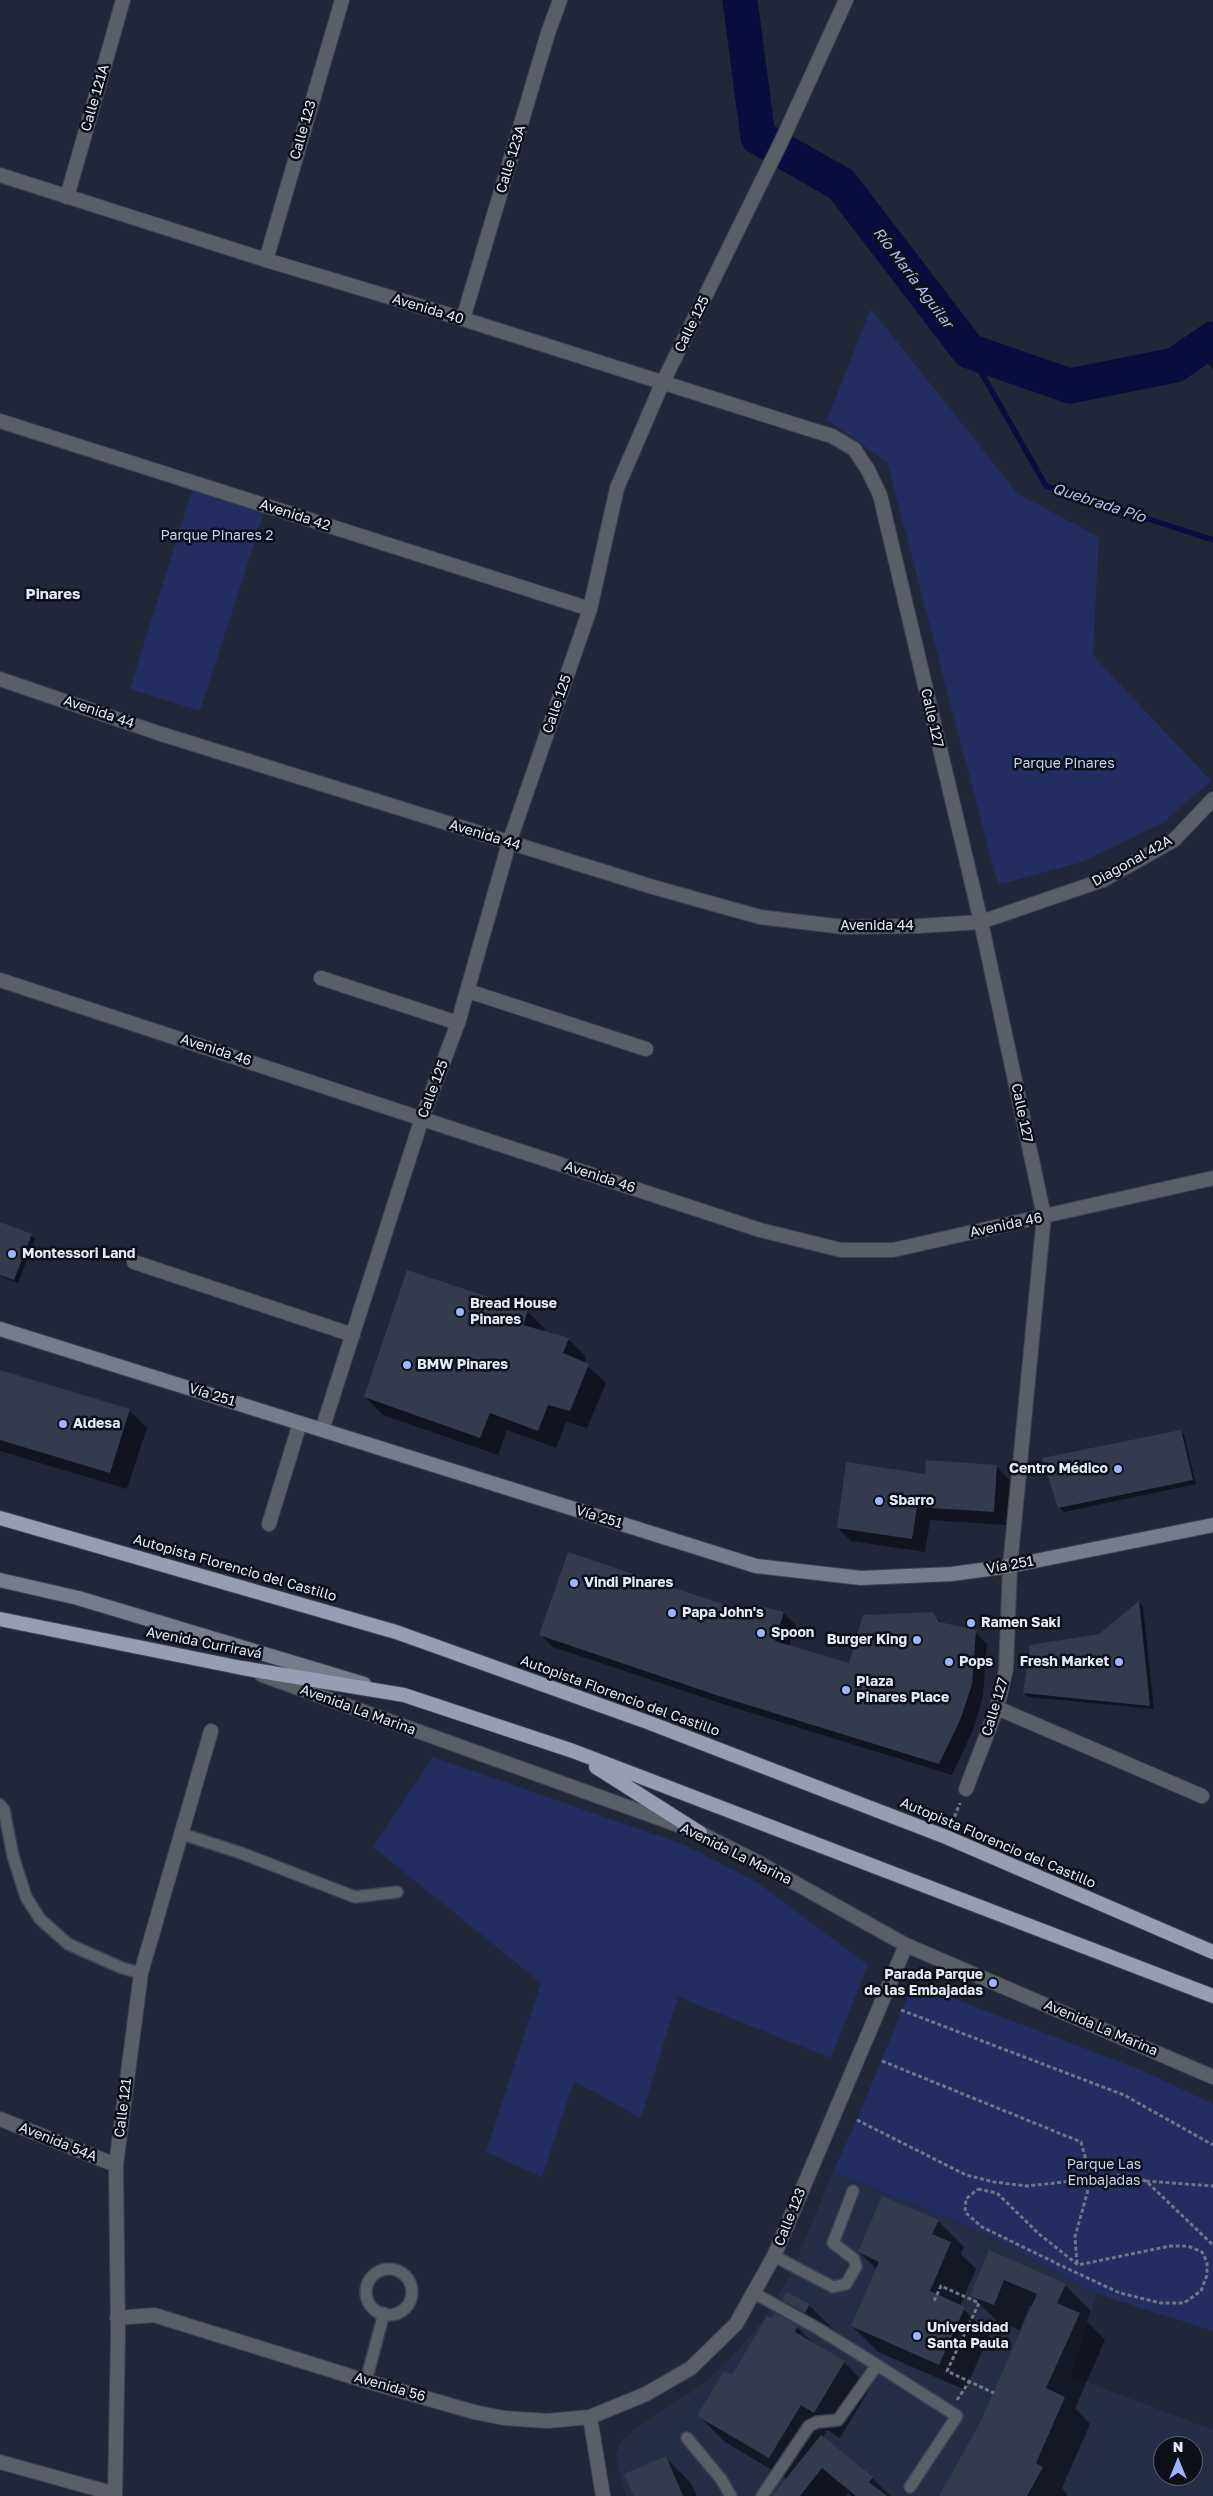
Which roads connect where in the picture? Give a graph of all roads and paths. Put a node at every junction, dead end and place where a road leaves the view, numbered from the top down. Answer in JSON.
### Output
{"nodes":[{"id":1,"x":123,"y":0,"type":"edge"},
{"id":2,"x":342,"y":0,"type":"edge"},
{"id":3,"x":560,"y":0,"type":"edge"},
{"id":4,"x":846,"y":0,"type":"edge"},
{"id":5,"x":0,"y":175,"type":"edge"},
{"id":6,"x":67,"y":197,"type":"junction"},
{"id":7,"x":266,"y":260,"type":"junction"},
{"id":8,"x":463,"y":319,"type":"junction"},
{"id":9,"x":662,"y":384,"type":"junction"},
{"id":10,"x":0,"y":421,"type":"edge"},
{"id":11,"x":854,"y":449,"type":"joint"},
{"id":12,"x":590,"y":609,"type":"junction"},
{"id":13,"x":0,"y":679,"type":"edge"},
{"id":14,"x":1213,"y":799,"type":"edge"},
{"id":15,"x":509,"y":843,"type":"junction"},
{"id":16,"x":981,"y":922,"type":"junction"},
{"id":17,"x":321,"y":978,"type":"dead end"},
{"id":18,"x":0,"y":980,"type":"edge"},
{"id":19,"x":468,"y":991,"type":"junction"},
{"id":20,"x":458,"y":1023,"type":"junction"},
{"id":21,"x":646,"y":1049,"type":"dead end"},
{"id":22,"x":422,"y":1118,"type":"junction"},
{"id":23,"x":1213,"y":1178,"type":"edge"},
{"id":24,"x":1044,"y":1216,"type":"junction"},
{"id":25,"x":134,"y":1262,"type":"dead end"},
{"id":26,"x":0,"y":1329,"type":"edge"},
{"id":27,"x":353,"y":1335,"type":"junction"},
{"id":28,"x":300,"y":1423,"type":"junction"},
{"id":29,"x":322,"y":1430,"type":"junction"},
{"id":30,"x":0,"y":1518,"type":"edge"},
{"id":31,"x":270,"y":1524,"type":"dead end"},
{"id":32,"x":1213,"y":1525,"type":"edge"},
{"id":33,"x":1010,"y":1566,"type":"junction"},
{"id":34,"x":0,"y":1580,"type":"edge"},
{"id":35,"x":0,"y":1619,"type":"edge"},
{"id":36,"x":242,"y":1668,"type":"junction"},
{"id":37,"x":404,"y":1695,"type":"junction"},
{"id":38,"x":997,"y":1708,"type":"junction"},
{"id":39,"x":211,"y":1731,"type":"dead end"},
{"id":40,"x":573,"y":1751,"type":"junction"},
{"id":41,"x":966,"y":1789,"type":"joint"},
{"id":42,"x":1202,"y":1796,"type":"dead end"},
{"id":43,"x":0,"y":1804,"type":"edge"},
{"id":44,"x":700,"y":1833,"type":"junction"},
{"id":45,"x":182,"y":1834,"type":"junction"},
{"id":46,"x":946,"y":1837,"type":"junction"},
{"id":47,"x":397,"y":1892,"type":"dead end"},
{"id":48,"x":906,"y":1945,"type":"junction"},
{"id":49,"x":1213,"y":1952,"type":"edge"},
{"id":50,"x":141,"y":1973,"type":"junction"},
{"id":51,"x":1213,"y":1996,"type":"edge"},
{"id":52,"x":901,"y":2010,"type":"dead end"},
{"id":53,"x":882,"y":2061,"type":"dead end"},
{"id":54,"x":1213,"y":2077,"type":"edge"},
{"id":55,"x":0,"y":2119,"type":"edge"},
{"id":56,"x":857,"y":2120,"type":"dead end"},
{"id":57,"x":1213,"y":2145,"type":"edge"},
{"id":58,"x":116,"y":2165,"type":"junction"},
{"id":59,"x":1091,"y":2179,"type":"junction"},
{"id":60,"x":1146,"y":2181,"type":"junction"},
{"id":61,"x":1213,"y":2186,"type":"edge"},
{"id":62,"x":853,"y":2191,"type":"dead end"},
{"id":63,"x":1213,"y":2245,"type":"edge"},
{"id":64,"x":774,"y":2256,"type":"junction"},
{"id":65,"x":1078,"y":2265,"type":"junction"},
{"id":66,"x":754,"y":2293,"type":"junction"},
{"id":67,"x":934,"y":2302,"type":"dead end"},
{"id":68,"x":384,"y":2313,"type":"junction"},
{"id":69,"x":117,"y":2318,"type":"junction"},
{"id":70,"x":877,"y":2365,"type":"junction"},
{"id":71,"x":366,"y":2381,"type":"junction"},
{"id":72,"x":969,"y":2382,"type":"junction"},
{"id":73,"x":994,"y":2393,"type":"dead end"},
{"id":74,"x":950,"y":2411,"type":"junction"},
{"id":75,"x":590,"y":2417,"type":"junction"},
{"id":76,"x":686,"y":2438,"type":"dead end"},
{"id":77,"x":0,"y":2462,"type":"edge"},
{"id":78,"x":910,"y":2487,"type":"dead end"},
{"id":79,"x":115,"y":2495,"type":"edge"},
{"id":80,"x":603,"y":2496,"type":"edge"},
{"id":81,"x":732,"y":2496,"type":"edge"},
{"id":82,"x":762,"y":2496,"type":"edge"}],
"edges":[{"from":1,"to":6,"type":"street","name":"Calle 121A"},
{"from":2,"to":7,"type":"street","name":"Calle 123"},
{"from":3,"to":8,"type":"street","name":"Calle 123A"},
{"from":4,"to":9,"type":"street","name":"Calle 125"},
{"from":5,"to":6,"type":"street","name":"Avenida 40"},
{"from":6,"to":7,"type":"street","name":"Avenida 40"},
{"from":7,"to":8,"type":"street","name":"Avenida 40"},
{"from":8,"to":9,"type":"street","name":"Avenida 40"},
{"from":9,"to":11,"type":"street","name":"Avenida 40"},
{"from":9,"to":12,"type":"street","name":"Calle 125"},
{"from":10,"to":12,"type":"street","name":"Avenida 42"},
{"from":11,"to":16,"type":"street","name":"Calle 127"},
{"from":12,"to":15,"type":"street","name":"Calle 125"},
{"from":13,"to":15,"type":"street","name":"Avenida 44"},
{"from":14,"to":16,"type":"street","name":"Diagonal 42A"},
{"from":15,"to":16,"type":"street","name":"Avenida 44"},
{"from":15,"to":19,"type":"street","name":"Calle 125"},
{"from":16,"to":24,"type":"street","name":"Calle 127"},
{"from":17,"to":20,"type":"street"},
{"from":18,"to":22,"type":"street","name":"Avenida 46"},
{"from":19,"to":20,"type":"street","name":"Calle 125"},
{"from":19,"to":21,"type":"street"},
{"from":20,"to":22,"type":"street","name":"Calle 125"},
{"from":22,"to":24,"type":"street","name":"Avenida 46"},
{"from":22,"to":27,"type":"street","name":"Calle 125"},
{"from":23,"to":24,"type":"street","name":"Avenida 46"},
{"from":24,"to":33,"type":"street","name":"Calle 127"},
{"from":25,"to":27,"type":"street"},
{"from":26,"to":28,"type":"main road","name":"Vía 251"},
{"from":27,"to":29,"type":"street","name":"Calle 125"},
{"from":28,"to":29,"type":"main road","name":"Vía 251"},
{"from":28,"to":31,"type":"street"},
{"from":29,"to":33,"type":"main road","name":"Vía 251"},
{"from":30,"to":46,"type":"highway","name":"Autopista Florencio del Castillo"},
{"from":32,"to":33,"type":"main road","name":"Vía 251"},
{"from":33,"to":38,"type":"street","name":"Calle 127"},
{"from":34,"to":37,"type":"main road"},
{"from":35,"to":36,"type":"highway","name":"Avenida Curriravá"},
{"from":36,"to":37,"type":"highway","name":"Avenida Curriravá"},
{"from":36,"to":44,"type":"street","name":"Avenida La Marina"},
{"from":37,"to":40,"type":"highway"},
{"from":38,"to":41,"type":"street","name":"Calle 127"},
{"from":38,"to":42,"type":"street"},
{"from":39,"to":45,"type":"street","name":"Calle 121"},
{"from":40,"to":44,"type":"highway"},
{"from":40,"to":51,"type":"highway"},
{"from":41,"to":46,"type":"path"},
{"from":43,"to":50,"type":"lane"},
{"from":44,"to":48,"type":"street","name":"Avenida La Marina"},
{"from":45,"to":47,"type":"lane"},
{"from":45,"to":50,"type":"street","name":"Calle 121"},
{"from":46,"to":49,"type":"highway","name":"Autopista Florencio del Castillo"},
{"from":48,"to":54,"type":"street","name":"Avenida La Marina"},
{"from":48,"to":64,"type":"street","name":"Calle 123"},
{"from":50,"to":58,"type":"street","name":"Calle 121"},
{"from":52,"to":57,"type":"path"},
{"from":53,"to":59,"type":"path"},
{"from":55,"to":58,"type":"street","name":"Avenida 54A"},
{"from":56,"to":59,"type":"path"},
{"from":58,"to":69,"type":"street","name":"Calle 121"},
{"from":59,"to":60,"type":"path"},
{"from":59,"to":65,"type":"path"},
{"from":60,"to":61,"type":"path"},
{"from":60,"to":63,"type":"path"},
{"from":62,"to":64,"type":"lane"},
{"from":64,"to":66,"type":"street","name":"Calle 123"},
{"from":65,"to":65,"type":"path"},
{"from":66,"to":70,"type":"lane"},
{"from":66,"to":75,"type":"street","name":"Calle 123"},
{"from":67,"to":72,"type":"path"},
{"from":68,"to":68,"type":"lane"},
{"from":68,"to":71,"type":"lane"},
{"from":69,"to":71,"type":"street","name":"Avenida 56"},
{"from":69,"to":79,"type":"street","name":"Calle 121"},
{"from":70,"to":74,"type":"lane"},
{"from":70,"to":82,"type":"lane"},
{"from":71,"to":75,"type":"street","name":"Avenida 56"},
{"from":72,"to":73,"type":"path"},
{"from":72,"to":74,"type":"path"},
{"from":74,"to":78,"type":"lane"},
{"from":75,"to":80,"type":"street"},
{"from":76,"to":81,"type":"lane"},
{"from":77,"to":79,"type":"street"}]}
